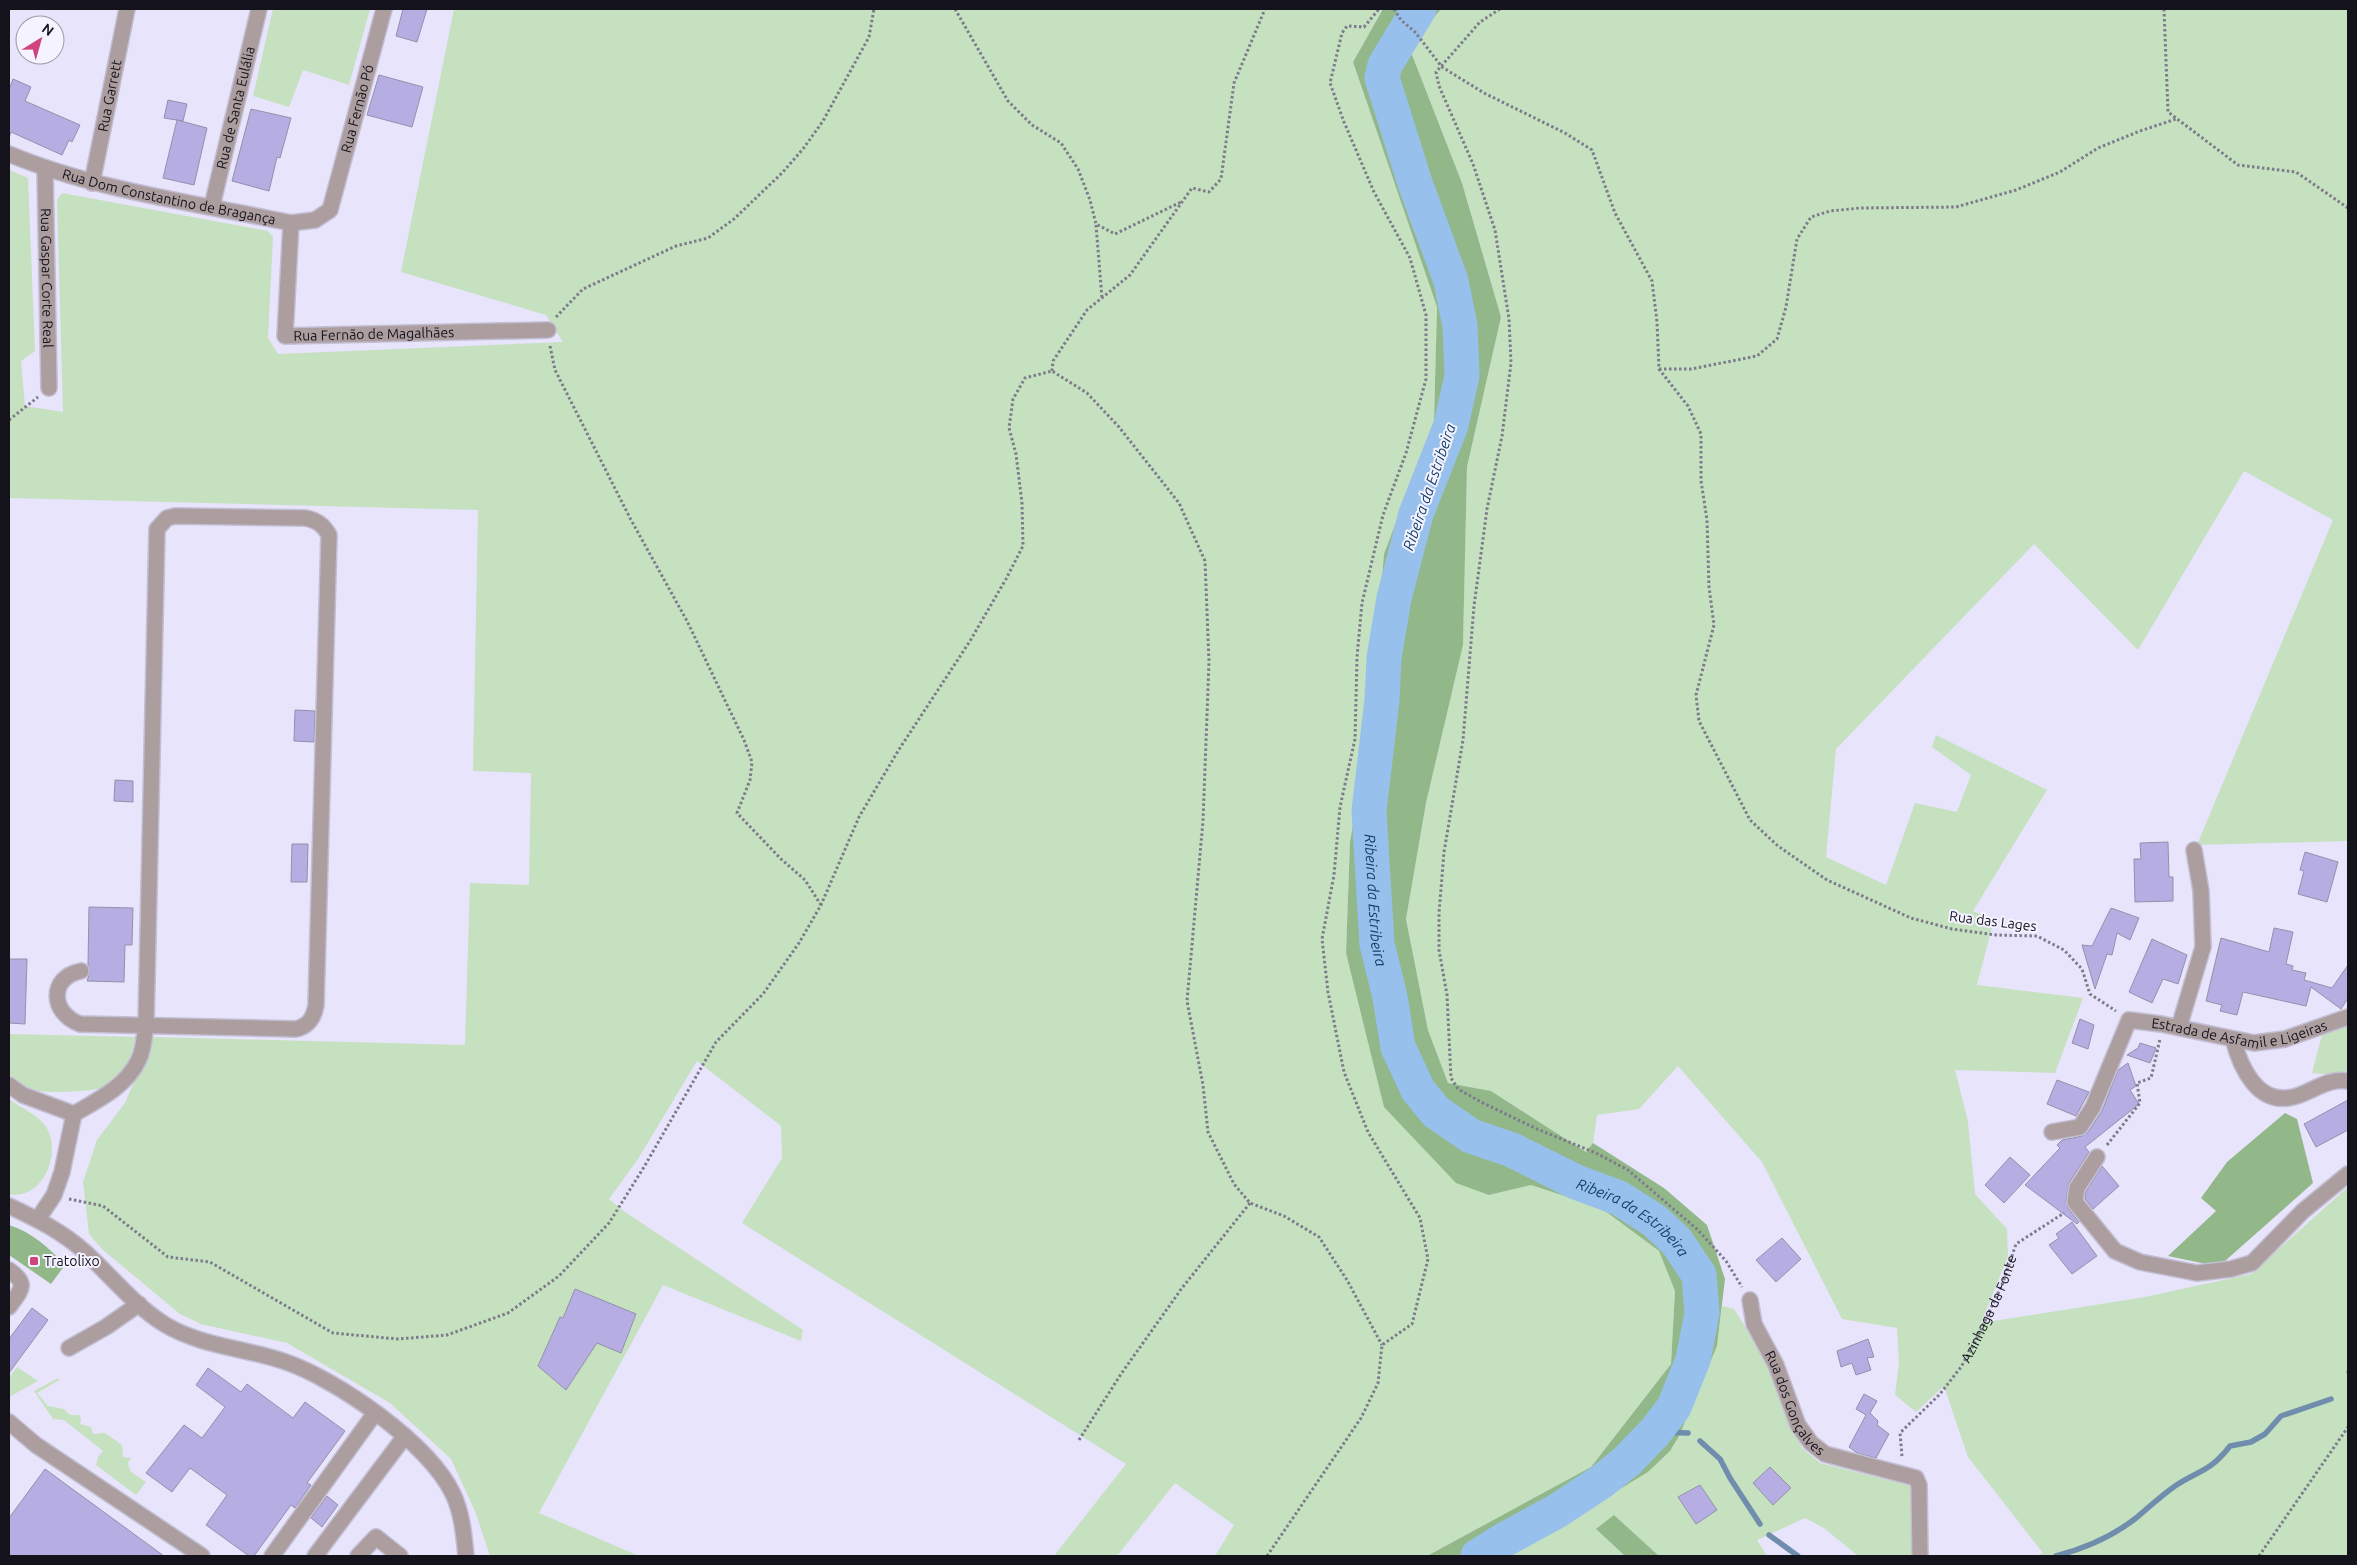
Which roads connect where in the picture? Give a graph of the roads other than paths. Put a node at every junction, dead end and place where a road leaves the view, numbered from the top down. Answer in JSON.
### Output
{"nodes":[{"id":1,"x":127,"y":9,"type":"edge"},
{"id":2,"x":259,"y":9,"type":"edge"},
{"id":3,"x":384,"y":9,"type":"edge"},
{"id":4,"x":9,"y":154,"type":"edge"},
{"id":5,"x":45,"y":169,"type":"junction"},
{"id":6,"x":92,"y":183,"type":"junction"},
{"id":7,"x":212,"y":206,"type":"junction"},
{"id":8,"x":330,"y":210,"type":"joint"},
{"id":9,"x":291,"y":223,"type":"junction"},
{"id":10,"x":548,"y":330,"type":"road end"},
{"id":11,"x":49,"y":388,"type":"road end"},
{"id":12,"x":2194,"y":850,"type":"dead end"},
{"id":13,"x":81,"y":971,"type":"dead end"},
{"id":14,"x":2348,"y":1018,"type":"edge"},
{"id":15,"x":146,"y":1025,"type":"junction"},
{"id":16,"x":2180,"y":1027,"type":"junction"},
{"id":17,"x":2233,"y":1039,"type":"junction"},
{"id":18,"x":2348,"y":1081,"type":"edge"},
{"id":19,"x":9,"y":1085,"type":"edge"},
{"id":20,"x":74,"y":1114,"type":"junction"},
{"id":21,"x":2052,"y":1132,"type":"dead end"},
{"id":22,"x":2097,"y":1157,"type":"road end"},
{"id":23,"x":2348,"y":1174,"type":"edge"},
{"id":24,"x":9,"y":1206,"type":"edge"},
{"id":25,"x":38,"y":1219,"type":"junction"},
{"id":26,"x":9,"y":1270,"type":"edge"},
{"id":27,"x":1750,"y":1300,"type":"road end"},
{"id":28,"x":139,"y":1304,"type":"junction"},
{"id":29,"x":9,"y":1307,"type":"edge"},
{"id":30,"x":69,"y":1348,"type":"dead end"},
{"id":31,"x":375,"y":1414,"type":"junction"},
{"id":32,"x":9,"y":1422,"type":"edge"},
{"id":33,"x":405,"y":1436,"type":"junction"},
{"id":34,"x":202,"y":1556,"type":"edge"},
{"id":35,"x":272,"y":1556,"type":"edge"},
{"id":36,"x":315,"y":1556,"type":"edge"},
{"id":37,"x":358,"y":1556,"type":"edge"},
{"id":38,"x":400,"y":1556,"type":"edge"},
{"id":39,"x":466,"y":1556,"type":"edge"},
{"id":40,"x":1920,"y":1556,"type":"edge"}],
"edges":[{"from":1,"to":6,"type":"street","name":"Rua Garrett"},
{"from":2,"to":7,"type":"street","name":"Rua de Santa Eulália"},
{"from":3,"to":8,"type":"street","name":"Rua Fernão Pó"},
{"from":4,"to":5,"type":"street","name":"Rua Dom Constantino de Bragança"},
{"from":5,"to":6,"type":"street","name":"Rua Dom Constantino de Bragança"},
{"from":5,"to":11,"type":"street","name":"Rua Gaspar Corte Real"},
{"from":6,"to":7,"type":"street","name":"Rua Dom Constantino de Bragança"},
{"from":7,"to":9,"type":"street","name":"Rua Dom Constantino de Bragança"},
{"from":8,"to":9,"type":"street","name":"Rua Dom Constantino de Bragança"},
{"from":9,"to":10,"type":"street","name":"Rua Fernão de Magalhães"},
{"from":12,"to":16,"type":"street"},
{"from":13,"to":15,"type":"street"},
{"from":14,"to":17,"type":"street","name":"Estrada de Asfamil e Ligeiras"},
{"from":15,"to":15,"type":"street"},
{"from":15,"to":20,"type":"street"},
{"from":16,"to":17,"type":"street","name":"Estrada de Asfamil e Ligeiras"},
{"from":16,"to":21,"type":"street","name":"Estrada de Asfamil e Ligeiras"},
{"from":17,"to":18,"type":"street"},
{"from":19,"to":20,"type":"street"},
{"from":20,"to":25,"type":"street"},
{"from":22,"to":23,"type":"street"},
{"from":24,"to":25,"type":"street"},
{"from":25,"to":28,"type":"street"},
{"from":26,"to":29,"type":"street"},
{"from":27,"to":40,"type":"street","name":"Rua dos Gonçalves"},
{"from":28,"to":30,"type":"street"},
{"from":28,"to":31,"type":"street"},
{"from":31,"to":33,"type":"street"},
{"from":31,"to":35,"type":"street"},
{"from":32,"to":34,"type":"street"},
{"from":33,"to":36,"type":"street"},
{"from":33,"to":39,"type":"street"},
{"from":37,"to":38,"type":"street"}]}
